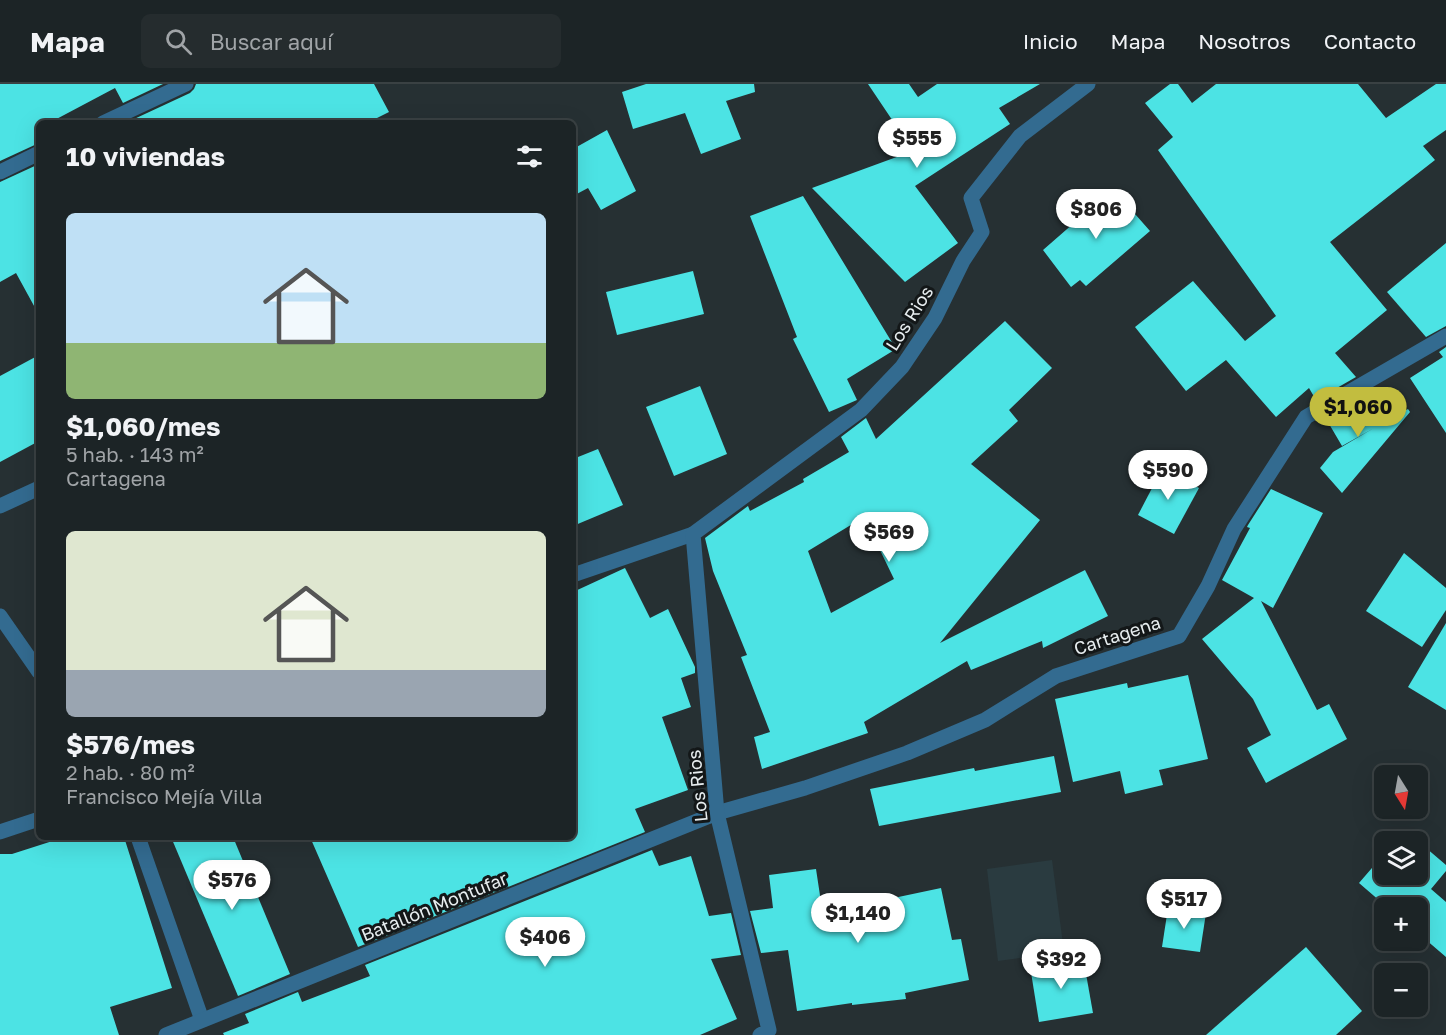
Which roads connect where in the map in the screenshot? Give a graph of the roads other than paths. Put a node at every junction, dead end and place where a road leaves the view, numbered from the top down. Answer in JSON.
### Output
{"nodes":[{"id":1,"x":186,"y":84,"type":"edge"},
{"id":2,"x":1088,"y":84,"type":"edge"},
{"id":3,"x":109,"y":120,"type":"edge"},
{"id":4,"x":36,"y":154,"type":"edge"},
{"id":5,"x":0,"y":172,"type":"edge"},
{"id":6,"x":1446,"y":336,"type":"edge"},
{"id":7,"x":36,"y":489,"type":"edge"},
{"id":8,"x":0,"y":506,"type":"edge"},
{"id":9,"x":693,"y":534,"type":"junction"},
{"id":10,"x":576,"y":574,"type":"edge"},
{"id":11,"x":0,"y":616,"type":"edge"},
{"id":12,"x":36,"y":668,"type":"edge"},
{"id":13,"x":717,"y":813,"type":"junction"},
{"id":14,"x":36,"y":820,"type":"edge"},
{"id":15,"x":0,"y":832,"type":"edge"},
{"id":16,"x":139,"y":840,"type":"edge"},
{"id":17,"x":202,"y":1020,"type":"junction"},
{"id":18,"x":764,"y":1032,"type":"edge"},
{"id":19,"x":166,"y":1035,"type":"edge"}],
"edges":[{"from":1,"to":3,"type":"street"},
{"from":2,"to":9,"type":"street","name":"Los Rios"},
{"from":4,"to":5,"type":"street"},
{"from":6,"to":13,"type":"street","name":"Cartagena"},
{"from":7,"to":8,"type":"street"},
{"from":9,"to":10,"type":"street","name":"Los Rios"},
{"from":9,"to":13,"type":"street","name":"Los Rios"},
{"from":11,"to":12,"type":"street"},
{"from":13,"to":17,"type":"street","name":"Batallón Montufar"},
{"from":13,"to":18,"type":"street","name":"Los Rios"},
{"from":14,"to":15,"type":"street"},
{"from":16,"to":17,"type":"street"},
{"from":17,"to":19,"type":"street","name":"Batallón Montufar"}]}
